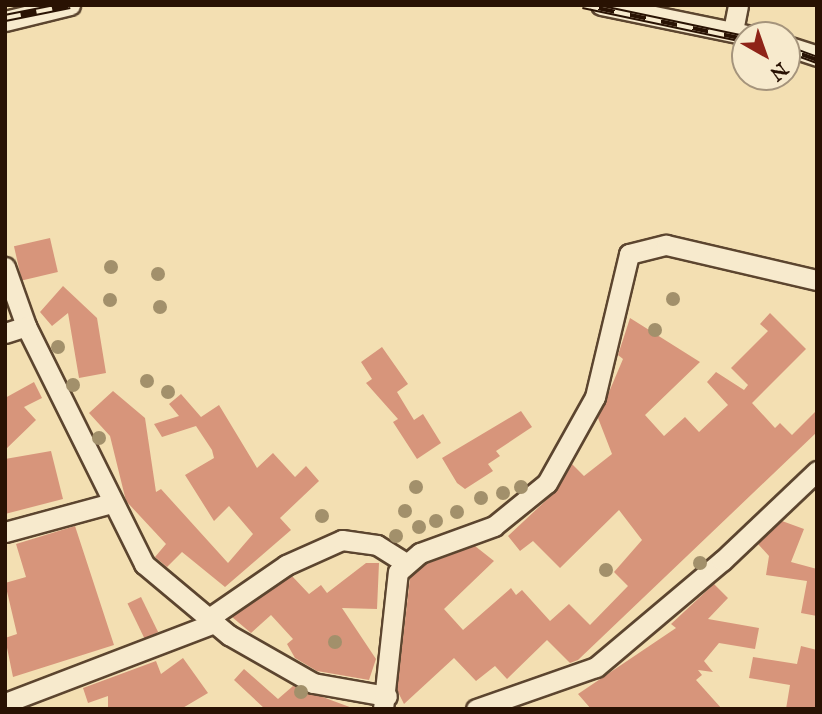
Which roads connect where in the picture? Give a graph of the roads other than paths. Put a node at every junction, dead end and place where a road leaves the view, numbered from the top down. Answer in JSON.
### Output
{"nodes":[{"id":1,"x":70,"y":5,"type":"edge"},
{"id":2,"x":601,"y":5,"type":"edge"},
{"id":3,"x":5,"y":22,"type":"edge"},
{"id":4,"x":731,"y":31,"type":"edge"},
{"id":5,"x":5,"y":267,"type":"edge"},
{"id":6,"x":817,"y":280,"type":"edge"},
{"id":7,"x":26,"y":326,"type":"junction"},
{"id":8,"x":5,"y":333,"type":"edge"},
{"id":9,"x":817,"y":471,"type":"edge"},
{"id":10,"x":112,"y":503,"type":"junction"},
{"id":11,"x":5,"y":532,"type":"edge"},
{"id":12,"x":404,"y":562,"type":"junction"},
{"id":13,"x":212,"y":621,"type":"junction"},
{"id":14,"x":385,"y":702,"type":"edge"},
{"id":15,"x":5,"y":703,"type":"edge"},
{"id":16,"x":476,"y":709,"type":"edge"}],
"edges":[{"from":1,"to":3,"type":"street"},
{"from":2,"to":4,"type":"street"},
{"from":5,"to":7,"type":"street"},
{"from":6,"to":12,"type":"street"},
{"from":7,"to":8,"type":"street"},
{"from":7,"to":10,"type":"street"},
{"from":9,"to":16,"type":"street"},
{"from":10,"to":11,"type":"street"},
{"from":10,"to":13,"type":"street"},
{"from":12,"to":13,"type":"street"},
{"from":12,"to":14,"type":"street"},
{"from":13,"to":14,"type":"street"},
{"from":13,"to":15,"type":"street"}]}
